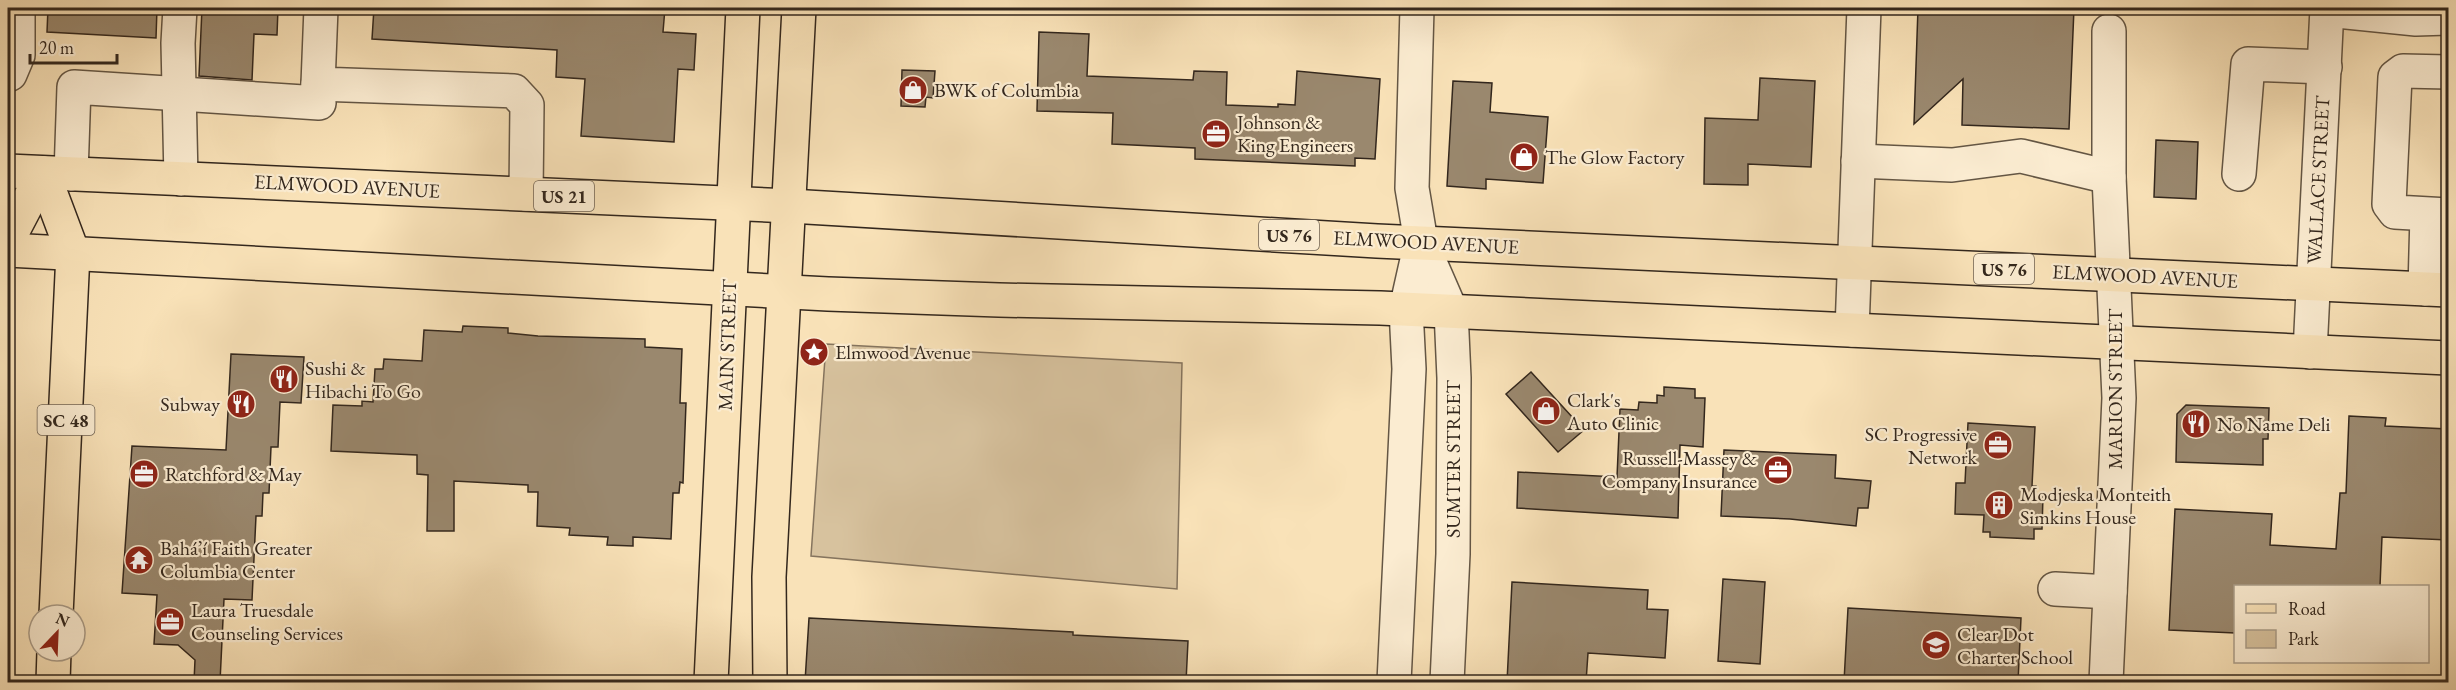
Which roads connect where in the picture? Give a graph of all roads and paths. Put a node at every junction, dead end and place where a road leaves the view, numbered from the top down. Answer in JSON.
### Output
{"nodes":[{"id":1,"x":18,"y":8,"type":"edge"},
{"id":2,"x":180,"y":8,"type":"edge"},
{"id":3,"x":321,"y":8,"type":"edge"},
{"id":4,"x":744,"y":8,"type":"edge"},
{"id":5,"x":799,"y":8,"type":"edge"},
{"id":6,"x":1417,"y":8,"type":"edge"},
{"id":7,"x":1864,"y":8,"type":"edge"},
{"id":8,"x":2327,"y":9,"type":"edge"},
{"id":9,"x":2448,"y":18,"type":"edge"},
{"id":10,"x":2109,"y":31,"type":"dead end"},
{"id":11,"x":2325,"y":67,"type":"junction"},
{"id":12,"x":2448,"y":72,"type":"edge"},
{"id":13,"x":8,"y":75,"type":"edge"},
{"id":14,"x":318,"y":84,"type":"junction"},
{"id":15,"x":179,"y":93,"type":"junction"},
{"id":16,"x":1858,"y":161,"type":"junction"},
{"id":17,"x":8,"y":171,"type":"edge"},
{"id":18,"x":57,"y":174,"type":"junction"},
{"id":19,"x":2239,"y":174,"type":"dead end"},
{"id":20,"x":2109,"y":177,"type":"junction"},
{"id":21,"x":181,"y":179,"type":"junction"},
{"id":22,"x":526,"y":194,"type":"junction"},
{"id":23,"x":734,"y":203,"type":"junction"},
{"id":24,"x":790,"y":206,"type":"junction"},
{"id":25,"x":2438,"y":215,"type":"edge"},
{"id":26,"x":8,"y":240,"type":"edge"},
{"id":27,"x":1421,"y":242,"type":"junction"},
{"id":28,"x":8,"y":250,"type":"edge"},
{"id":29,"x":73,"y":253,"type":"junction"},
{"id":30,"x":1854,"y":262,"type":"junction"},
{"id":31,"x":2114,"y":274,"type":"junction"},
{"id":32,"x":2312,"y":284,"type":"junction"},
{"id":33,"x":729,"y":288,"type":"junction"},
{"id":34,"x":2437,"y":290,"type":"edge"},
{"id":35,"x":784,"y":291,"type":"junction"},
{"id":36,"x":1406,"y":309,"type":"junction"},
{"id":37,"x":1451,"y":311,"type":"junction"},
{"id":38,"x":1852,"y":330,"type":"junction"},
{"id":39,"x":2116,"y":343,"type":"junction"},
{"id":40,"x":2310,"y":352,"type":"junction"},
{"id":41,"x":2448,"y":358,"type":"edge"},
{"id":42,"x":2055,"y":589,"type":"dead end"},
{"id":43,"x":2110,"y":592,"type":"junction"},
{"id":44,"x":57,"y":603,"type":"edge"},
{"id":45,"x":54,"y":663,"type":"edge"},
{"id":46,"x":53,"y":682,"type":"edge"},
{"id":47,"x":711,"y":682,"type":"edge"},
{"id":48,"x":770,"y":682,"type":"edge"},
{"id":49,"x":1394,"y":682,"type":"edge"},
{"id":50,"x":1447,"y":682,"type":"edge"},
{"id":51,"x":2106,"y":682,"type":"edge"}],
"edges":[{"from":1,"to":13,"type":"street"},
{"from":2,"to":15,"type":"street"},
{"from":3,"to":14,"type":"street"},
{"from":4,"to":23,"type":"main road","name":"MAIN STREET"},
{"from":5,"to":24,"type":"main road"},
{"from":6,"to":27,"type":"street","name":"SUMTER STREET"},
{"from":7,"to":16,"type":"street"},
{"from":8,"to":9,"type":"street"},
{"from":8,"to":11,"type":"street","name":"WALLACE STREET"},
{"from":10,"to":20,"type":"street","name":"MARION STREET"},
{"from":11,"to":19,"type":"street"},
{"from":11,"to":32,"type":"street","name":"WALLACE STREET"},
{"from":12,"to":25,"type":"street"},
{"from":14,"to":15,"type":"street"},
{"from":14,"to":22,"type":"street"},
{"from":15,"to":18,"type":"street"},
{"from":15,"to":21,"type":"street"},
{"from":16,"to":20,"type":"street"},
{"from":16,"to":30,"type":"street"},
{"from":17,"to":18,"type":"main road","name":"ELMWOOD AVENUE","number":"US 21"},
{"from":18,"to":21,"type":"main road","name":"ELMWOOD AVENUE","number":"US 21"},
{"from":18,"to":26,"type":"main road"},
{"from":18,"to":29,"type":"main road","number":"SC 48"},
{"from":20,"to":31,"type":"street","name":"MARION STREET"},
{"from":21,"to":22,"type":"main road","name":"ELMWOOD AVENUE","number":"US 21"},
{"from":22,"to":23,"type":"main road","name":"ELMWOOD AVENUE","number":"US 21"},
{"from":23,"to":24,"type":"main road","name":"ELMWOOD AVENUE","number":"US 76"},
{"from":23,"to":33,"type":"main road","name":"MAIN STREET"},
{"from":24,"to":27,"type":"main road","name":"ELMWOOD AVENUE","number":"US 76"},
{"from":24,"to":35,"type":"main road"},
{"from":25,"to":34,"type":"street"},
{"from":27,"to":30,"type":"main road","name":"ELMWOOD AVENUE","number":"US 76"},
{"from":27,"to":36,"type":"street","name":"SUMTER STREET"},
{"from":27,"to":37,"type":"street","name":"SUMTER STREET"},
{"from":28,"to":29,"type":"main road"},
{"from":29,"to":33,"type":"main road"},
{"from":29,"to":44,"type":"main road","number":"SC 48"},
{"from":30,"to":31,"type":"main road","name":"ELMWOOD AVENUE","number":"US 76"},
{"from":30,"to":38,"type":"street"},
{"from":31,"to":32,"type":"main road","name":"ELMWOOD AVENUE","number":"US 76"},
{"from":31,"to":39,"type":"street","name":"MARION STREET"},
{"from":32,"to":34,"type":"main road","name":"ELMWOOD AVENUE","number":"US 76"},
{"from":32,"to":40,"type":"street","name":"WALLACE STREET"},
{"from":33,"to":35,"type":"main road"},
{"from":33,"to":47,"type":"main road","name":"MAIN STREET"},
{"from":35,"to":36,"type":"main road"},
{"from":35,"to":48,"type":"main road"},
{"from":36,"to":37,"type":"main road"},
{"from":36,"to":49,"type":"street","name":"SUMTER STREET"},
{"from":37,"to":38,"type":"main road"},
{"from":37,"to":50,"type":"street","name":"SUMTER STREET"},
{"from":38,"to":39,"type":"main road"},
{"from":39,"to":40,"type":"main road"},
{"from":39,"to":43,"type":"street","name":"MARION STREET"},
{"from":40,"to":41,"type":"main road"},
{"from":42,"to":43,"type":"street"},
{"from":43,"to":51,"type":"street","name":"MARION STREET"},
{"from":45,"to":46,"type":"main road"}]}
